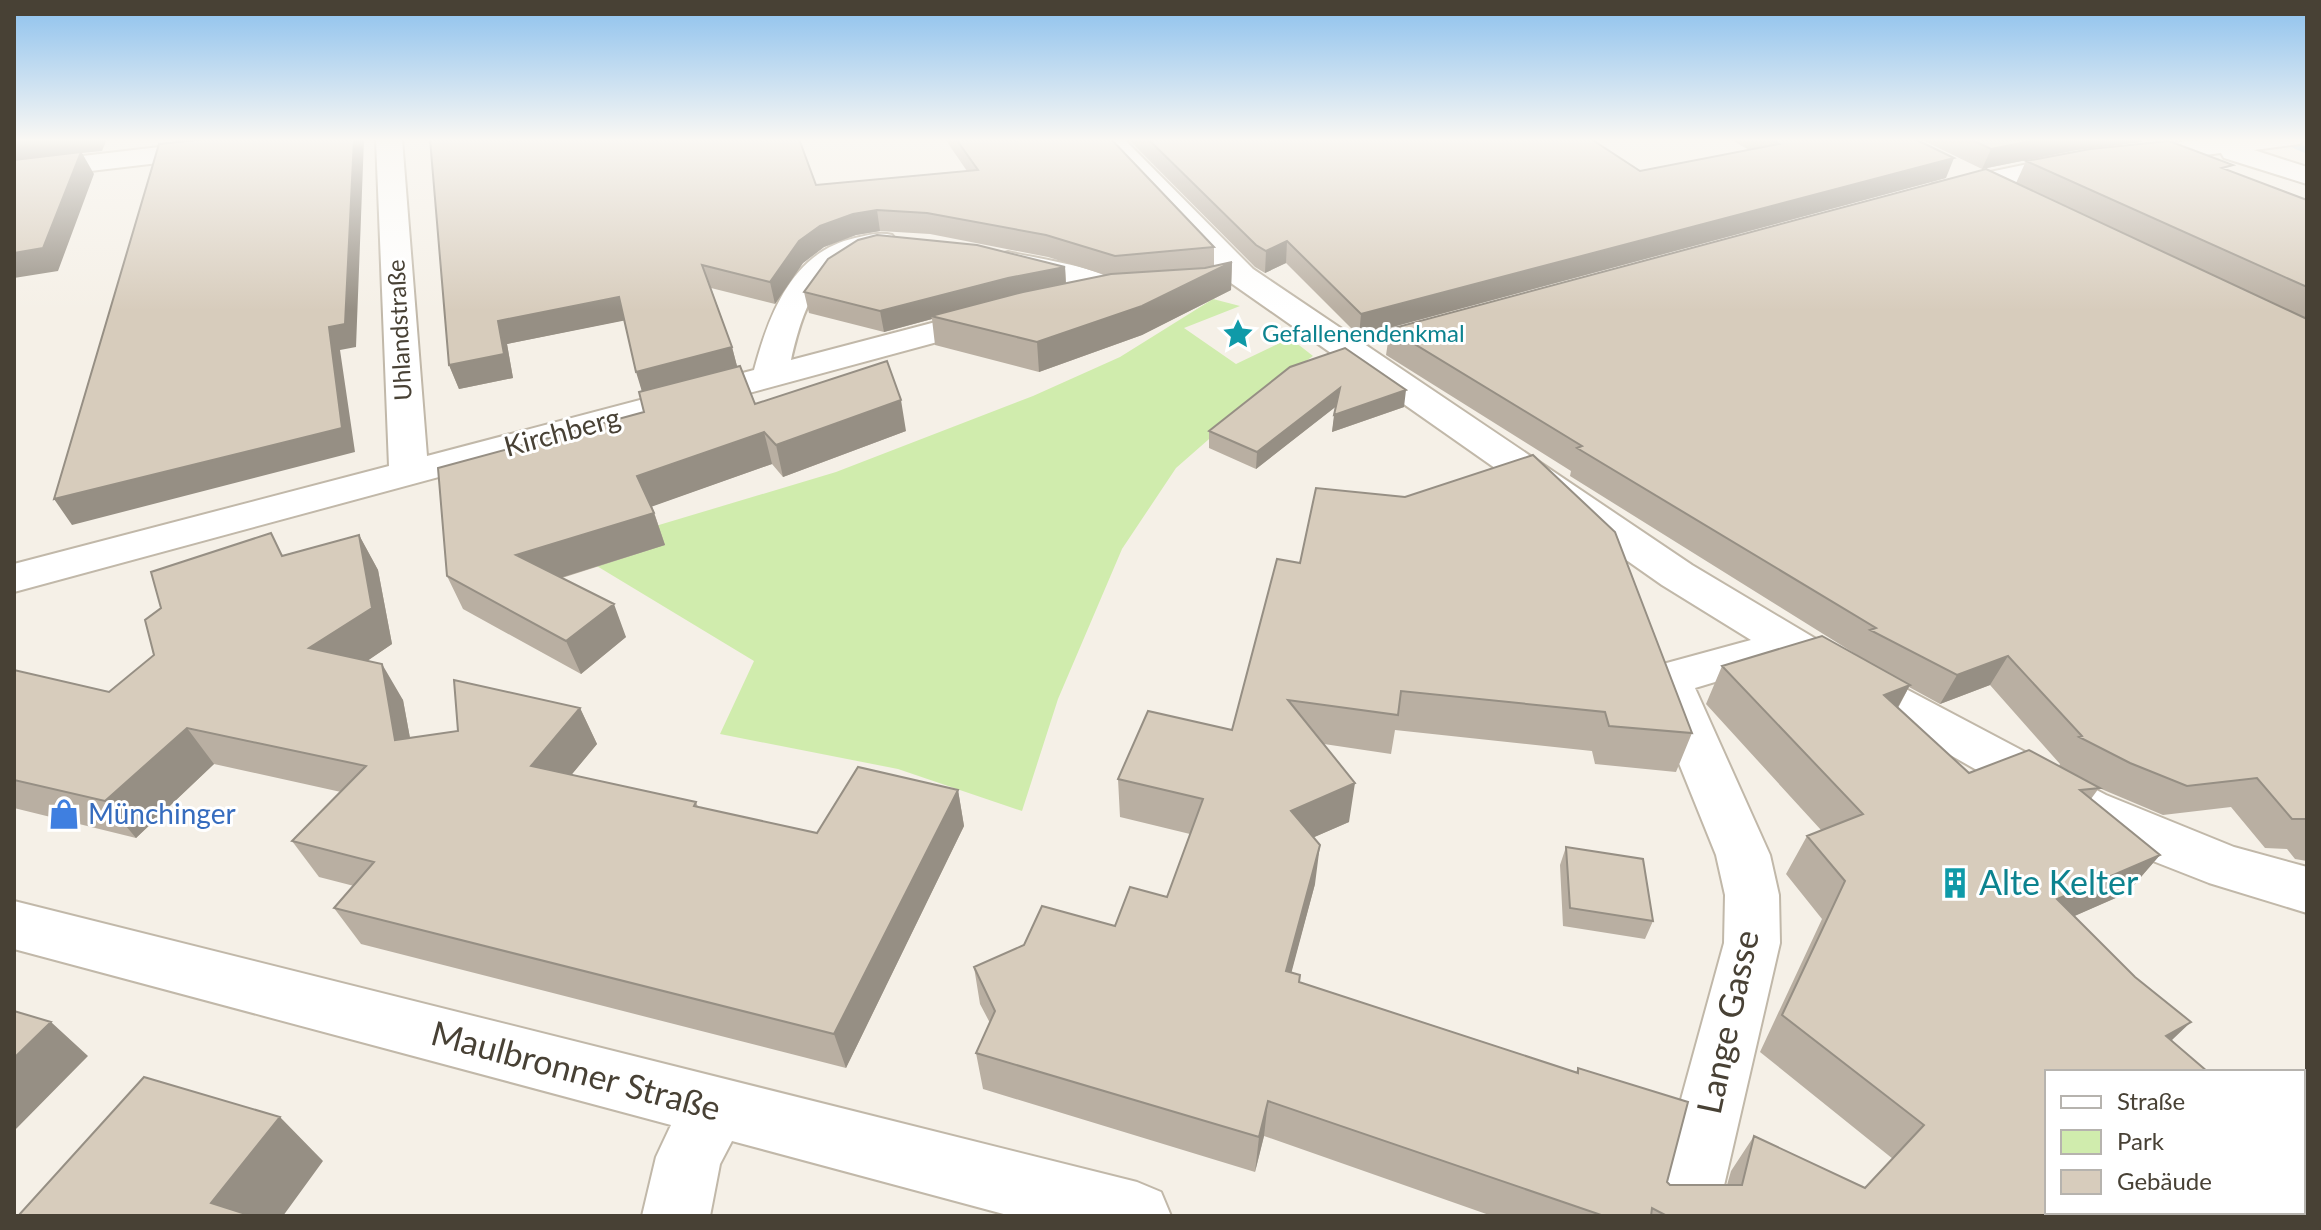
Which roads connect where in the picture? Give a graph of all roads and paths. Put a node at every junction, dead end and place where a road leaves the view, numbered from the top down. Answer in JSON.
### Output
{"nodes":[{"id":1,"x":392,"y":196,"type":"edge"},
{"id":2,"x":1165,"y":196,"type":"edge"},
{"id":3,"x":2015,"y":196,"type":"edge"},
{"id":4,"x":2023,"y":200,"type":"edge"},
{"id":5,"x":907,"y":243,"type":"edge"},
{"id":6,"x":977,"y":255,"type":"edge"},
{"id":7,"x":1242,"y":276,"type":"junction"},
{"id":8,"x":1204,"y":284,"type":"edge"},
{"id":9,"x":770,"y":375,"type":"junction"},
{"id":10,"x":409,"y":474,"type":"junction"},
{"id":11,"x":14,"y":578,"type":"edge"},
{"id":12,"x":1787,"y":643,"type":"junction"},
{"id":13,"x":2307,"y":890,"type":"edge"},
{"id":14,"x":14,"y":925,"type":"edge"},
{"id":15,"x":716,"y":1108,"type":"junction"},
{"id":16,"x":676,"y":1216,"type":"edge"},
{"id":17,"x":1137,"y":1216,"type":"edge"},
{"id":18,"x":1683,"y":1216,"type":"edge"}],
"edges":[{"from":1,"to":10,"type":"street","name":"Uhlandstraße"},
{"from":2,"to":7,"type":"street"},
{"from":3,"to":4,"type":"street"},
{"from":5,"to":9,"type":"street"},
{"from":6,"to":9,"type":"street","name":"Kirchberg"},
{"from":7,"to":8,"type":"street"},
{"from":7,"to":12,"type":"street"},
{"from":9,"to":10,"type":"street","name":"Kirchberg"},
{"from":10,"to":11,"type":"street","name":"Kirchberg"},
{"from":12,"to":13,"type":"street"},
{"from":12,"to":18,"type":"street","name":"Lange Gasse"},
{"from":14,"to":15,"type":"street","name":"Maulbronner Straße"},
{"from":15,"to":16,"type":"street"},
{"from":15,"to":17,"type":"street","name":"Maulbronner Straße"}]}
